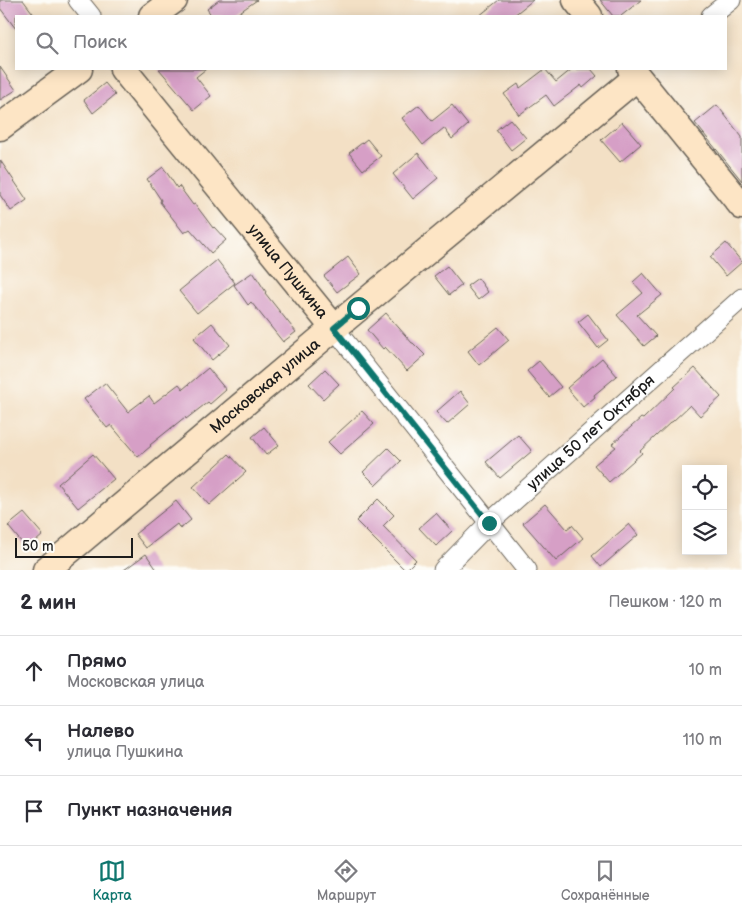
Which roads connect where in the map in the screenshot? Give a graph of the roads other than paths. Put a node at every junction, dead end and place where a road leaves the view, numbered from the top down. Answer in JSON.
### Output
{"nodes":[{"id":1,"x":78,"y":0,"type":"edge"},
{"id":2,"x":174,"y":0,"type":"edge"},
{"id":3,"x":576,"y":0,"type":"edge"},
{"id":4,"x":731,"y":0,"type":"edge"},
{"id":5,"x":89,"y":15,"type":"edge"},
{"id":6,"x":153,"y":15,"type":"edge"},
{"id":7,"x":588,"y":15,"type":"edge"},
{"id":8,"x":712,"y":15,"type":"edge"},
{"id":9,"x":78,"y":70,"type":"edge"},
{"id":10,"x":125,"y":70,"type":"edge"},
{"id":11,"x":638,"y":71,"type":"edge"},
{"id":12,"x":0,"y":127,"type":"edge"},
{"id":13,"x":742,"y":206,"type":"edge"},
{"id":14,"x":742,"y":298,"type":"edge"},
{"id":15,"x":334,"y":328,"type":"junction"},
{"id":16,"x":489,"y":523,"type":"junction"},
{"id":17,"x":46,"y":570,"type":"edge"},
{"id":18,"x":443,"y":570,"type":"edge"},
{"id":19,"x":527,"y":570,"type":"edge"}],
"edges":[{"from":1,"to":5,"type":"street"},
{"from":2,"to":6,"type":"street"},
{"from":3,"to":7,"type":"street"},
{"from":4,"to":8,"type":"street"},
{"from":9,"to":12,"type":"street"},
{"from":10,"to":15,"type":"street","name":"улица Пушкина"},
{"from":11,"to":13,"type":"street"},
{"from":11,"to":15,"type":"street","name":"Московская улица"},
{"from":14,"to":16,"type":"street","name":"улица 50 лет Октября"},
{"from":15,"to":16,"type":"street","name":"улица Пушкина"},
{"from":15,"to":17,"type":"street","name":"Московская улица"},
{"from":16,"to":18,"type":"street","name":"улица 50 лет Октября"},
{"from":16,"to":19,"type":"street","name":"улица Пушкина"}]}
